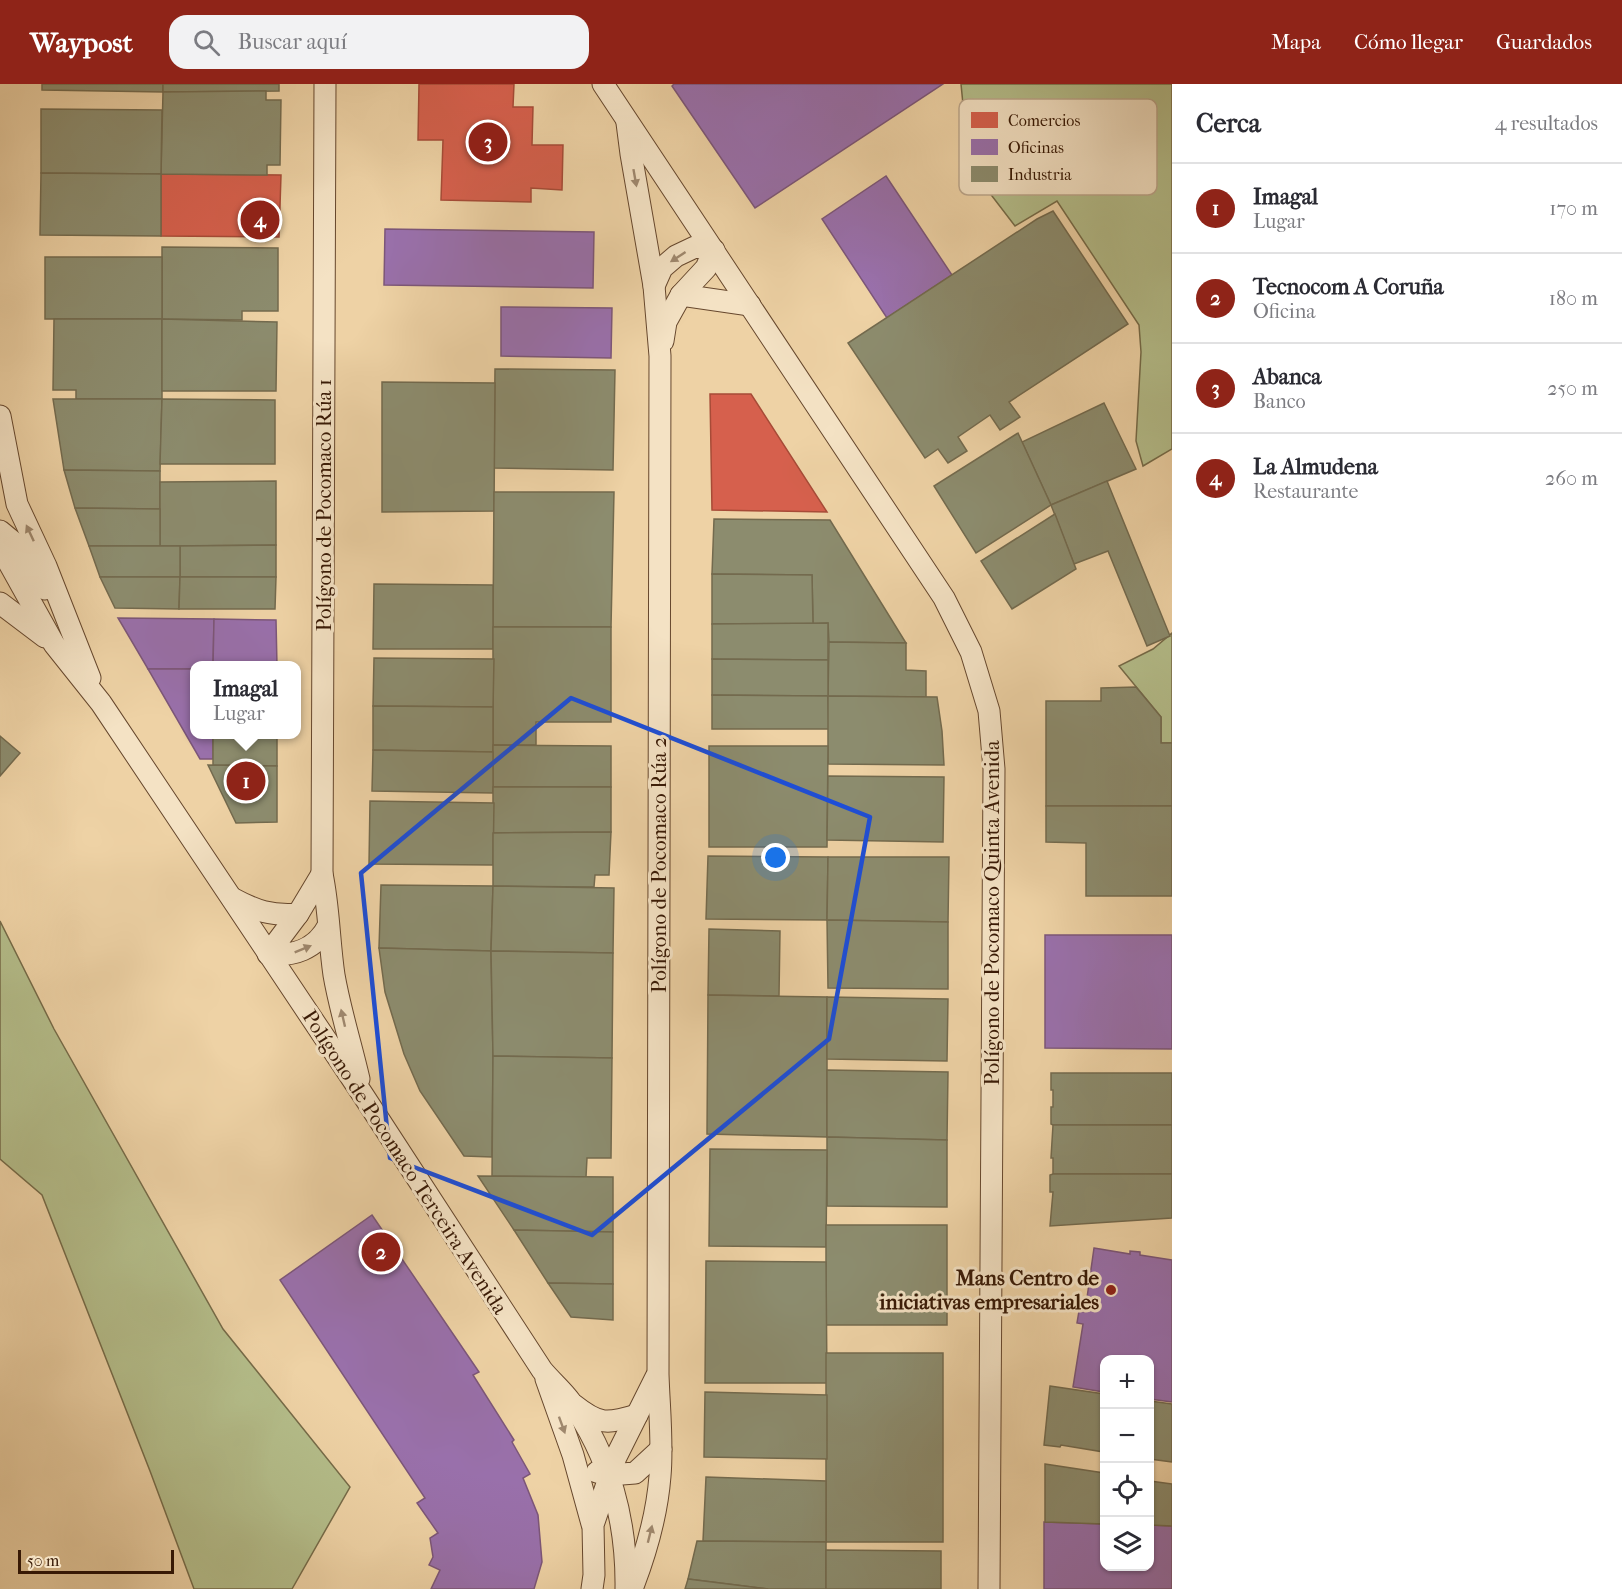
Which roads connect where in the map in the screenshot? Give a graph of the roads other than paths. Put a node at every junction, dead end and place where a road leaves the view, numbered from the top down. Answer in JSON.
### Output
{"nodes":[{"id":1,"x":325,"y":84,"type":"edge"},
{"id":2,"x":603,"y":84,"type":"edge"},
{"id":3,"x":627,"y":120,"type":"junction"},
{"id":4,"x":714,"y":250,"type":"junction"},
{"id":5,"x":654,"y":286,"type":"junction"},
{"id":6,"x":681,"y":295,"type":"junction"},
{"id":7,"x":750,"y":305,"type":"junction"},
{"id":8,"x":660,"y":356,"type":"junction"},
{"id":9,"x":0,"y":416,"type":"edge"},
{"id":10,"x":17,"y":504,"type":"junction"},
{"id":11,"x":0,"y":531,"type":"edge"},
{"id":12,"x":0,"y":603,"type":"edge"},
{"id":13,"x":69,"y":627,"type":"junction"},
{"id":14,"x":54,"y":644,"type":"junction"},
{"id":15,"x":101,"y":703,"type":"junction"},
{"id":16,"x":322,"y":874,"type":"junction"},
{"id":17,"x":230,"y":896,"type":"junction"},
{"id":18,"x":298,"y":914,"type":"junction"},
{"id":19,"x":328,"y":926,"type":"junction"},
{"id":20,"x":268,"y":954,"type":"junction"},
{"id":21,"x":363,"y":1095,"type":"junction"},
{"id":22,"x":542,"y":1370,"type":"junction"},
{"id":23,"x":658,"y":1374,"type":"junction"},
{"id":24,"x":570,"y":1401,"type":"junction"},
{"id":25,"x":637,"y":1415,"type":"junction"},
{"id":26,"x":661,"y":1449,"type":"junction"},
{"id":27,"x":573,"y":1455,"type":"junction"},
{"id":28,"x":609,"y":1475,"type":"junction"},
{"id":29,"x":592,"y":1525,"type":"junction"},
{"id":30,"x":592,"y":1589,"type":"edge"},
{"id":31,"x":626,"y":1589,"type":"edge"},
{"id":32,"x":632,"y":1589,"type":"edge"},
{"id":33,"x":989,"y":1589,"type":"edge"}],
"edges":[{"from":1,"to":16,"type":"street","name":"Polígono de Pocomaco Rúa 1"},
{"from":2,"to":3,"type":"street","name":"Polígono de Pocomaco Quinta Avenida"},
{"from":3,"to":4,"type":"street","name":"Polígono de Pocomaco Quinta Avenida"},
{"from":3,"to":5,"type":"street","name":"Polígono de Pocomaco Rúa 2","one_way":true},
{"from":4,"to":5,"type":"street","one_way":true},
{"from":4,"to":6,"type":"street","name":"Polígono de Pocomaco Rúa 2"},
{"from":4,"to":7,"type":"street","name":"Polígono de Pocomaco Quinta Avenida"},
{"from":5,"to":8,"type":"street","name":"Polígono de Pocomaco Rúa 2"},
{"from":6,"to":7,"type":"street"},
{"from":6,"to":8,"type":"street","name":"Polígono de Pocomaco Rúa 2"},
{"from":7,"to":33,"type":"street","name":"Polígono de Pocomaco Quinta Avenida"},
{"from":8,"to":23,"type":"street","name":"Polígono de Pocomaco Rúa 2"},
{"from":9,"to":10,"type":"street"},
{"from":10,"to":11,"type":"street"},
{"from":13,"to":10,"type":"street","one_way":true},
{"from":11,"to":13,"type":"street"},
{"from":11,"to":14,"type":"street"},
{"from":12,"to":14,"type":"street"},
{"from":13,"to":15,"type":"street"},
{"from":14,"to":15,"type":"street","name":"Polígono de Pocomaco Terceira Avenida"},
{"from":15,"to":17,"type":"street","name":"Polígono de Pocomaco Terceira Avenida"},
{"from":16,"to":18,"type":"street"},
{"from":16,"to":19,"type":"street","name":"Polígono de Pocomaco Rúa 1"},
{"from":17,"to":18,"type":"street","name":"Polígono de Pocomaco Terceira Avenida"},
{"from":17,"to":20,"type":"street","name":"Polígono de Pocomaco Terceira Avenida"},
{"from":18,"to":20,"type":"street"},
{"from":20,"to":19,"type":"street","one_way":true},
{"from":21,"to":19,"type":"street","name":"Polígono de Pocomaco Rúa 1","one_way":true},
{"from":20,"to":21,"type":"street","name":"Polígono de Pocomaco Terceira Avenida"},
{"from":21,"to":22,"type":"street","name":"Polígono de Pocomaco Terceira Avenida"},
{"from":22,"to":24,"type":"street","name":"Polígono de Pocomaco Terceira Avenida"},
{"from":22,"to":27,"type":"street","name":"Polígono de Pocomaco Terceira Avenida","one_way":true},
{"from":23,"to":25,"type":"street","name":"Polígono de Pocomaco Rúa 2"},
{"from":23,"to":26,"type":"street","name":"Polígono de Pocomaco Rúa 2"},
{"from":24,"to":25,"type":"street","name":"Polígono de Pocomaco Terceira Avenida"},
{"from":24,"to":28,"type":"street","name":"Polígono de Pocomaco Terceira Avenida"},
{"from":25,"to":28,"type":"street","name":"Polígono de Pocomaco Rúa 2"},
{"from":26,"to":28,"type":"street"},
{"from":32,"to":26,"type":"street","name":"Polígono de Pocomaco Rúa 2","one_way":true},
{"from":27,"to":28,"type":"street"},
{"from":27,"to":29,"type":"street","name":"Polígono de Pocomaco Terceira Avenida"},
{"from":28,"to":29,"type":"street","name":"Polígono de Pocomaco Rúa 2"},
{"from":28,"to":31,"type":"street","name":"Polígono de Pocomaco Terceira Avenida"},
{"from":29,"to":30,"type":"street"}]}
